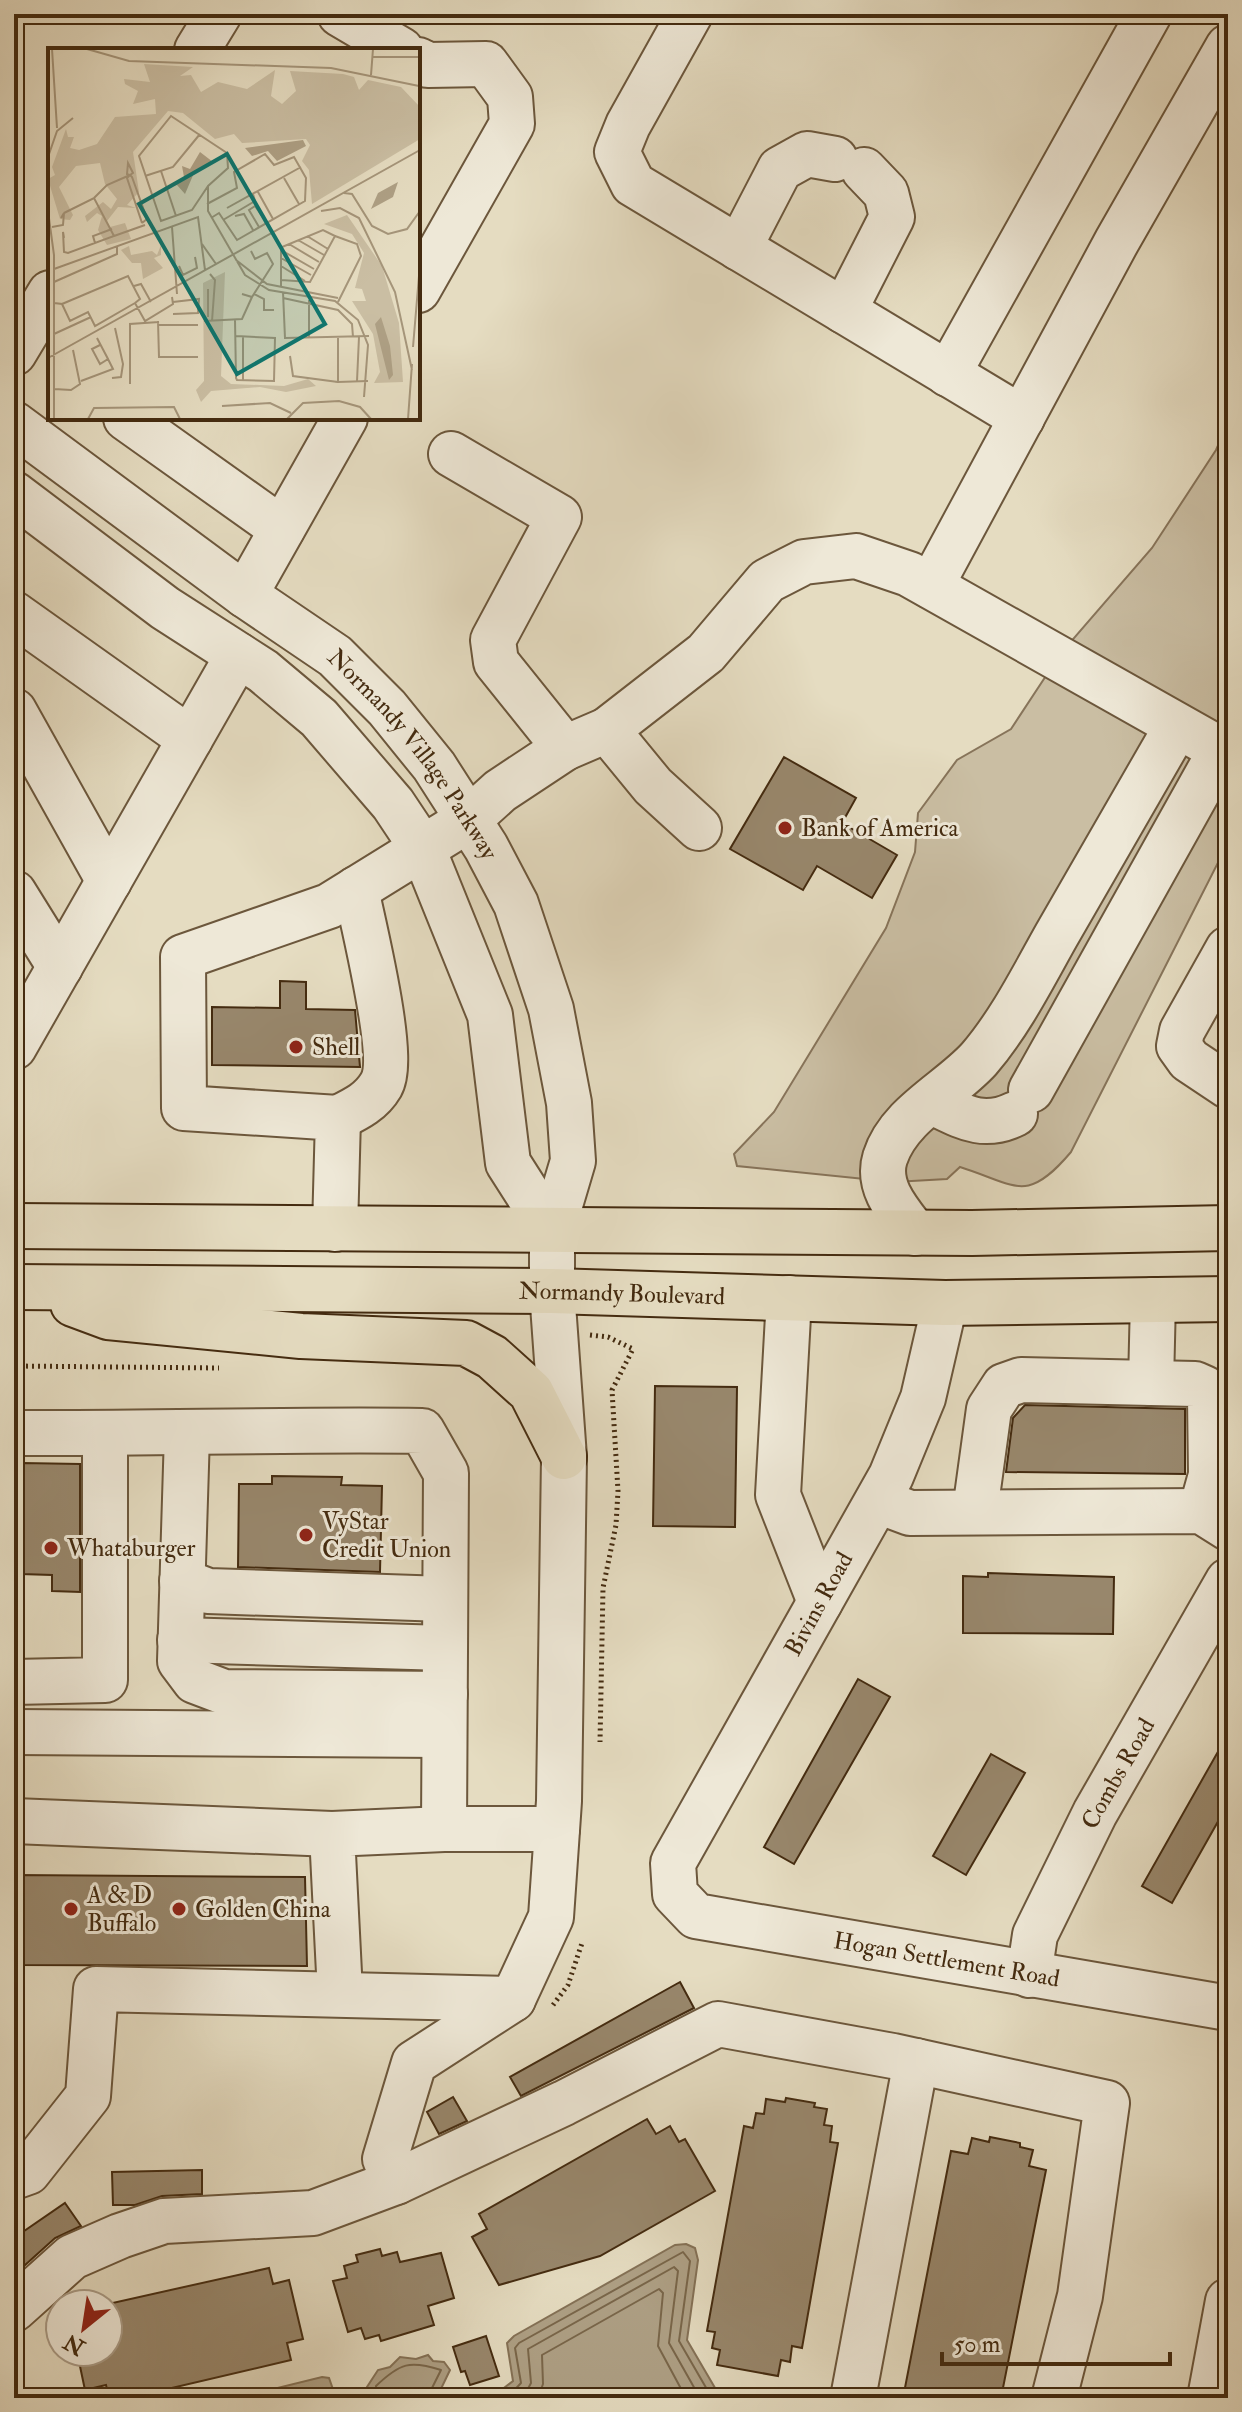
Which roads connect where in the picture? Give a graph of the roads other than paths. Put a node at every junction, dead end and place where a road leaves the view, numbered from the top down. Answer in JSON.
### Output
{"nodes":[{"id":1,"x":219,"y":14,"type":"edge"},
{"id":2,"x":340,"y":14,"type":"edge"},
{"id":3,"x":690,"y":14,"type":"edge"},
{"id":4,"x":1149,"y":14,"type":"edge"},
{"id":5,"x":1228,"y":47,"type":"edge"},
{"id":6,"x":198,"y":48,"type":"edge"},
{"id":7,"x":398,"y":48,"type":"edge"},
{"id":8,"x":420,"y":61,"type":"edge"},
{"id":9,"x":739,"y":248,"type":"junction"},
{"id":10,"x":420,"y":286,"type":"edge"},
{"id":11,"x":48,"y":297,"type":"edge"},
{"id":12,"x":844,"y":311,"type":"junction"},
{"id":13,"x":25,"y":345,"type":"edge"},
{"id":14,"x":948,"y":374,"type":"junction"},
{"id":15,"x":1022,"y":418,"type":"junction"},
{"id":16,"x":129,"y":420,"type":"edge"},
{"id":17,"x":344,"y":420,"type":"edge"},
{"id":18,"x":14,"y":424,"type":"edge"},
{"id":19,"x":451,"y":454,"type":"dead end"},
{"id":20,"x":14,"y":494,"type":"edge"},
{"id":21,"x":282,"y":529,"type":"junction"},
{"id":22,"x":931,"y":586,"type":"junction"},
{"id":23,"x":245,"y":595,"type":"junction"},
{"id":24,"x":14,"y":614,"type":"edge"},
{"id":25,"x":238,"y":655,"type":"junction"},
{"id":26,"x":14,"y":711,"type":"edge"},
{"id":27,"x":1177,"y":726,"type":"junction"},
{"id":28,"x":607,"y":730,"type":"junction"},
{"id":29,"x":190,"y":739,"type":"junction"},
{"id":30,"x":565,"y":748,"type":"junction"},
{"id":31,"x":1224,"y":752,"type":"edge"},
{"id":32,"x":468,"y":820,"type":"junction"},
{"id":33,"x":699,"y":828,"type":"dead end"},
{"id":34,"x":423,"y":849,"type":"junction"},
{"id":35,"x":109,"y":881,"type":"junction"},
{"id":36,"x":356,"y":889,"type":"junction"},
{"id":37,"x":14,"y":893,"type":"edge"},
{"id":38,"x":1228,"y":949,"type":"edge"},
{"id":39,"x":60,"y":967,"type":"junction"},
{"id":40,"x":14,"y":1047,"type":"edge"},
{"id":41,"x":1228,"y":1086,"type":"edge"},
{"id":42,"x":932,"y":1102,"type":"junction"},
{"id":43,"x":338,"y":1118,"type":"junction"},
{"id":44,"x":14,"y":1226,"type":"edge"},
{"id":45,"x":1228,"y":1228,"type":"edge"},
{"id":46,"x":335,"y":1229,"type":"junction"},
{"id":47,"x":552,"y":1232,"type":"junction"},
{"id":48,"x":915,"y":1233,"type":"junction"},
{"id":49,"x":20,"y":1287,"type":"edge"},
{"id":50,"x":552,"y":1291,"type":"junction"},
{"id":51,"x":789,"y":1298,"type":"junction"},
{"id":52,"x":1228,"y":1299,"type":"edge"},
{"id":53,"x":1153,"y":1300,"type":"junction"},
{"id":54,"x":945,"y":1303,"type":"junction"},
{"id":55,"x":1151,"y":1383,"type":"junction"},
{"id":56,"x":14,"y":1433,"type":"edge"},
{"id":57,"x":105,"y":1434,"type":"junction"},
{"id":58,"x":187,"y":1434,"type":"junction"},
{"id":59,"x":564,"y":1457,"type":"junction"},
{"id":60,"x":878,"y":1501,"type":"junction"},
{"id":61,"x":975,"y":1511,"type":"junction"},
{"id":62,"x":1214,"y":1520,"type":"edge"},
{"id":63,"x":1228,"y":1581,"type":"edge"},
{"id":64,"x":820,"y":1602,"type":"junction"},
{"id":65,"x":181,"y":1621,"type":"junction"},
{"id":66,"x":445,"y":1655,"type":"junction"},
{"id":67,"x":14,"y":1682,"type":"edge"},
{"id":68,"x":14,"y":1732,"type":"edge"},
{"id":69,"x":14,"y":1821,"type":"edge"},
{"id":70,"x":444,"y":1829,"type":"junction"},
{"id":71,"x":557,"y":1829,"type":"junction"},
{"id":72,"x":332,"y":1834,"type":"junction"},
{"id":73,"x":675,"y":1894,"type":"joint"},
{"id":74,"x":1029,"y":1975,"type":"junction"},
{"id":75,"x":340,"y":1993,"type":"junction"},
{"id":76,"x":513,"y":1999,"type":"junction"},
{"id":77,"x":1228,"y":2008,"type":"edge"},
{"id":78,"x":916,"y":2061,"type":"junction"},
{"id":79,"x":14,"y":2177,"type":"edge"},
{"id":80,"x":396,"y":2182,"type":"junction"},
{"id":81,"x":1228,"y":2301,"type":"edge"},
{"id":82,"x":14,"y":2309,"type":"edge"},
{"id":83,"x":853,"y":2398,"type":"edge"},
{"id":84,"x":1054,"y":2398,"type":"edge"},
{"id":85,"x":1210,"y":2398,"type":"edge"}],
"edges":[{"from":1,"to":6,"type":"street"},
{"from":2,"to":7,"type":"street"},
{"from":3,"to":9,"type":"street"},
{"from":4,"to":14,"type":"street"},
{"from":5,"to":15,"type":"street"},
{"from":8,"to":10,"type":"street"},
{"from":9,"to":12,"type":"street"},
{"from":9,"to":12,"type":"street"},
{"from":11,"to":13,"type":"street"},
{"from":12,"to":14,"type":"street"},
{"from":14,"to":15,"type":"street"},
{"from":15,"to":22,"type":"street"},
{"from":16,"to":21,"type":"street"},
{"from":17,"to":21,"type":"street"},
{"from":18,"to":23,"type":"street","name":"Normandy Village Parkway"},
{"from":19,"to":30,"type":"street"},
{"from":20,"to":25,"type":"street","name":"Normandy Village Parkway"},
{"from":21,"to":23,"type":"street"},
{"from":22,"to":27,"type":"street"},
{"from":22,"to":28,"type":"street"},
{"from":23,"to":32,"type":"street","name":"Normandy Village Parkway"},
{"from":24,"to":29,"type":"street"},
{"from":25,"to":29,"type":"street"},
{"from":25,"to":34,"type":"street","name":"Normandy Village Parkway"},
{"from":26,"to":35,"type":"street"},
{"from":27,"to":31,"type":"street"},
{"from":27,"to":42,"type":"street"},
{"from":28,"to":30,"type":"street"},
{"from":28,"to":33,"type":"street"},
{"from":29,"to":35,"type":"street"},
{"from":30,"to":32,"type":"street"},
{"from":31,"to":42,"type":"street"},
{"from":32,"to":34,"type":"street"},
{"from":32,"to":47,"type":"street","name":"Normandy Village Parkway"},
{"from":34,"to":36,"type":"street"},
{"from":34,"to":47,"type":"street","name":"Normandy Village Parkway"},
{"from":35,"to":39,"type":"street"},
{"from":36,"to":43,"type":"street"},
{"from":36,"to":43,"type":"street"},
{"from":37,"to":39,"type":"street"},
{"from":38,"to":41,"type":"street"},
{"from":39,"to":40,"type":"street"},
{"from":42,"to":48,"type":"street"},
{"from":43,"to":46,"type":"street"},
{"from":44,"to":46,"type":"main road"},
{"from":45,"to":48,"type":"main road"},
{"from":46,"to":47,"type":"main road"},
{"from":47,"to":48,"type":"main road"},
{"from":47,"to":50,"type":"street","name":"Normandy Village Parkway"},
{"from":49,"to":50,"type":"main road","name":"Normandy Boulevard"},
{"from":49,"to":59,"type":"main road"},
{"from":50,"to":51,"type":"main road","name":"Normandy Boulevard"},
{"from":50,"to":59,"type":"street","name":"Normandy Village Parkway"},
{"from":51,"to":54,"type":"main road","name":"Normandy Boulevard"},
{"from":51,"to":64,"type":"street"},
{"from":52,"to":53,"type":"main road","name":"Normandy Boulevard"},
{"from":53,"to":54,"type":"main road","name":"Normandy Boulevard"},
{"from":53,"to":55,"type":"street"},
{"from":54,"to":60,"type":"street","name":"Bivins Road"},
{"from":55,"to":61,"type":"street"},
{"from":55,"to":62,"type":"street"},
{"from":56,"to":57,"type":"street"},
{"from":57,"to":58,"type":"street"},
{"from":57,"to":67,"type":"street"},
{"from":58,"to":65,"type":"street"},
{"from":58,"to":66,"type":"street"},
{"from":59,"to":71,"type":"street","name":"Normandy Village Parkway"},
{"from":60,"to":61,"type":"street"},
{"from":60,"to":64,"type":"street","name":"Bivins Road"},
{"from":61,"to":62,"type":"street"},
{"from":63,"to":74,"type":"street","name":"Combs Road"},
{"from":64,"to":73,"type":"street","name":"Bivins Road"},
{"from":65,"to":66,"type":"street"},
{"from":65,"to":66,"type":"street"},
{"from":66,"to":68,"type":"street"},
{"from":66,"to":70,"type":"street"},
{"from":69,"to":72,"type":"street"},
{"from":70,"to":71,"type":"street"},
{"from":70,"to":72,"type":"street"},
{"from":71,"to":76,"type":"street","name":"Normandy Village Parkway"},
{"from":72,"to":75,"type":"street"},
{"from":73,"to":74,"type":"street","name":"Hogan Settlement Road"},
{"from":74,"to":77,"type":"street","name":"Hogan Settlement Road"},
{"from":75,"to":76,"type":"street"},
{"from":75,"to":79,"type":"street"},
{"from":76,"to":80,"type":"street"},
{"from":78,"to":80,"type":"street"},
{"from":78,"to":83,"type":"street"},
{"from":78,"to":84,"type":"street"},
{"from":80,"to":82,"type":"street"},
{"from":81,"to":85,"type":"street"}]}
